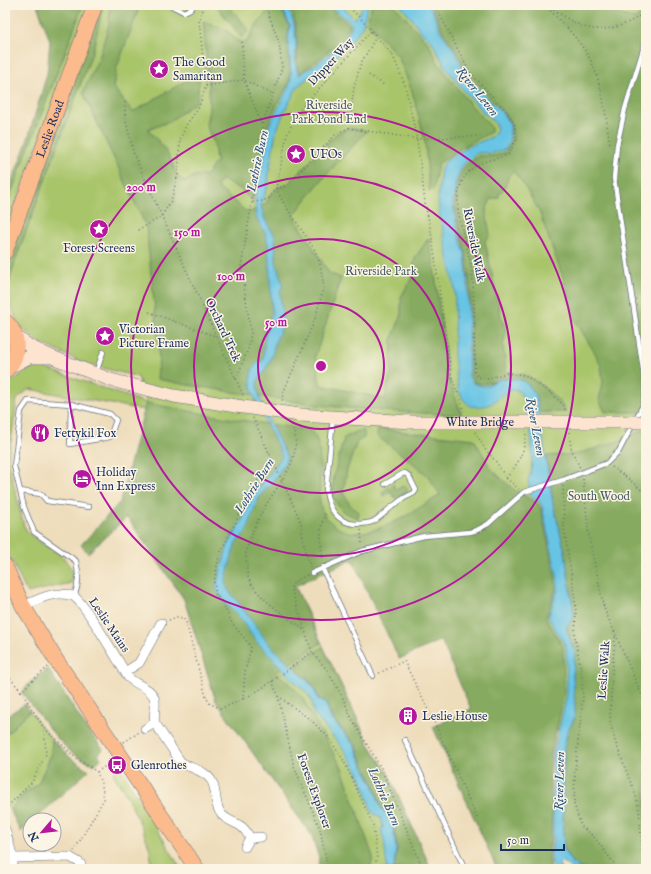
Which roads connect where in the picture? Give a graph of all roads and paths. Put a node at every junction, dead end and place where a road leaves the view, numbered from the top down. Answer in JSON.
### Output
{"nodes":[{"id":1,"x":95,"y":5,"type":"edge"},
{"id":2,"x":170,"y":5,"type":"edge"},
{"id":3,"x":193,"y":5,"type":"edge"},
{"id":4,"x":204,"y":5,"type":"edge"},
{"id":5,"x":264,"y":5,"type":"edge"},
{"id":6,"x":347,"y":5,"type":"edge"},
{"id":7,"x":436,"y":5,"type":"edge"},
{"id":8,"x":546,"y":5,"type":"edge"},
{"id":9,"x":646,"y":11,"type":"edge"},
{"id":10,"x":371,"y":31,"type":"junction"},
{"id":11,"x":376,"y":37,"type":"junction"},
{"id":12,"x":646,"y":40,"type":"edge"},
{"id":13,"x":242,"y":42,"type":"dead end"},
{"id":14,"x":369,"y":75,"type":"dead end"},
{"id":15,"x":244,"y":80,"type":"junction"},
{"id":16,"x":384,"y":85,"type":"dead end"},
{"id":17,"x":206,"y":86,"type":"junction"},
{"id":18,"x":273,"y":94,"type":"junction"},
{"id":19,"x":125,"y":102,"type":"dead end"},
{"id":20,"x":262,"y":126,"type":"junction"},
{"id":21,"x":349,"y":128,"type":"junction"},
{"id":22,"x":482,"y":136,"type":"dead end"},
{"id":23,"x":417,"y":139,"type":"junction"},
{"id":24,"x":610,"y":148,"type":"dead end"},
{"id":25,"x":276,"y":188,"type":"junction"},
{"id":26,"x":252,"y":202,"type":"junction"},
{"id":27,"x":161,"y":217,"type":"junction"},
{"id":28,"x":138,"y":230,"type":"dead end"},
{"id":29,"x":5,"y":252,"type":"edge"},
{"id":30,"x":149,"y":312,"type":"dead end"},
{"id":31,"x":5,"y":321,"type":"edge"},
{"id":32,"x":15,"y":336,"type":"junction"},
{"id":33,"x":215,"y":336,"type":"junction"},
{"id":34,"x":103,"y":352,"type":"dead end"},
{"id":35,"x":52,"y":357,"type":"junction"},
{"id":36,"x":6,"y":370,"type":"edge"},
{"id":37,"x":96,"y":374,"type":"junction"},
{"id":38,"x":236,"y":379,"type":"junction"},
{"id":39,"x":241,"y":403,"type":"junction"},
{"id":40,"x":282,"y":403,"type":"dead end"},
{"id":41,"x":71,"y":404,"type":"junction"},
{"id":42,"x":251,"y":414,"type":"dead end"},
{"id":43,"x":466,"y":415,"type":"dead end"},
{"id":44,"x":568,"y":417,"type":"dead end"},
{"id":45,"x":333,"y":418,"type":"junction"},
{"id":46,"x":296,"y":420,"type":"junction"},
{"id":47,"x":646,"y":422,"type":"edge"},
{"id":48,"x":472,"y":426,"type":"dead end"},
{"id":49,"x":522,"y":426,"type":"dead end"},
{"id":50,"x":569,"y":432,"type":"dead end"},
{"id":51,"x":273,"y":460,"type":"junction"},
{"id":52,"x":607,"y":463,"type":"junction"},
{"id":53,"x":582,"y":472,"type":"junction"},
{"id":54,"x":506,"y":478,"type":"junction"},
{"id":55,"x":563,"y":480,"type":"junction"},
{"id":56,"x":282,"y":481,"type":"junction"},
{"id":57,"x":385,"y":484,"type":"dead end"},
{"id":58,"x":20,"y":491,"type":"junction"},
{"id":59,"x":525,"y":492,"type":"junction"},
{"id":60,"x":646,"y":494,"type":"edge"},
{"id":61,"x":330,"y":506,"type":"junction"},
{"id":62,"x":89,"y":507,"type":"dead end"},
{"id":63,"x":361,"y":530,"type":"dead end"},
{"id":64,"x":362,"y":551,"type":"junction"},
{"id":65,"x":5,"y":566,"type":"edge"},
{"id":66,"x":323,"y":568,"type":"junction"},
{"id":67,"x":312,"y":573,"type":"junction"},
{"id":68,"x":74,"y":597,"type":"junction"},
{"id":69,"x":24,"y":606,"type":"junction"},
{"id":70,"x":177,"y":617,"type":"dead end"},
{"id":71,"x":161,"y":623,"type":"dead end"},
{"id":72,"x":304,"y":630,"type":"junction"},
{"id":73,"x":615,"y":635,"type":"junction"},
{"id":74,"x":312,"y":652,"type":"junction"},
{"id":75,"x":51,"y":665,"type":"dead end"},
{"id":76,"x":5,"y":672,"type":"edge"},
{"id":77,"x":125,"y":672,"type":"junction"},
{"id":78,"x":373,"y":676,"type":"joint"},
{"id":79,"x":272,"y":681,"type":"junction"},
{"id":80,"x":21,"y":691,"type":"junction"},
{"id":81,"x":278,"y":696,"type":"junction"},
{"id":82,"x":244,"y":699,"type":"junction"},
{"id":83,"x":646,"y":705,"type":"edge"},
{"id":84,"x":155,"y":723,"type":"junction"},
{"id":85,"x":44,"y":728,"type":"junction"},
{"id":86,"x":145,"y":729,"type":"joint"},
{"id":87,"x":405,"y":740,"type":"dead end"},
{"id":88,"x":116,"y":759,"type":"junction"},
{"id":89,"x":97,"y":772,"type":"junction"},
{"id":90,"x":5,"y":810,"type":"edge"},
{"id":91,"x":477,"y":818,"type":"dead end"},
{"id":92,"x":5,"y":829,"type":"edge"},
{"id":93,"x":261,"y":837,"type":"dead end"},
{"id":94,"x":250,"y":838,"type":"junction"},
{"id":95,"x":245,"y":847,"type":"dead end"},
{"id":96,"x":70,"y":857,"type":"junction"},
{"id":97,"x":13,"y":858,"type":"junction"},
{"id":98,"x":13,"y":869,"type":"edge"},
{"id":99,"x":83,"y":869,"type":"edge"},
{"id":100,"x":196,"y":869,"type":"edge"},
{"id":101,"x":328,"y":869,"type":"edge"},
{"id":102,"x":374,"y":869,"type":"edge"},
{"id":103,"x":423,"y":869,"type":"edge"},
{"id":104,"x":465,"y":869,"type":"edge"},
{"id":105,"x":618,"y":869,"type":"edge"},
{"id":106,"x":644,"y":869,"type":"edge"}],
"edges":[{"from":1,"to":29,"type":"main road","name":"Leslie Road"},
{"from":2,"to":3,"type":"lane"},
{"from":4,"to":17,"type":"path"},
{"from":5,"to":18,"type":"path"},
{"from":6,"to":10,"type":"path"},
{"from":7,"to":44,"type":"path","name":"Riverside Walk"},
{"from":8,"to":9,"type":"path"},
{"from":8,"to":24,"type":"path"},
{"from":10,"to":11,"type":"path"},
{"from":10,"to":25,"type":"path","name":"Dipper Way"},
{"from":11,"to":21,"type":"path"},
{"from":11,"to":23,"type":"path"},
{"from":12,"to":52,"type":"lane"},
{"from":13,"to":15,"type":"path"},
{"from":14,"to":16,"type":"path"},
{"from":15,"to":17,"type":"path"},
{"from":15,"to":18,"type":"path"},
{"from":15,"to":20,"type":"path"},
{"from":17,"to":27,"type":"path"},
{"from":18,"to":20,"type":"path"},
{"from":19,"to":27,"type":"path","name":"Orchard Trek"},
{"from":20,"to":26,"type":"path"},
{"from":21,"to":23,"type":"path"},
{"from":21,"to":25,"type":"path"},
{"from":22,"to":23,"type":"path"},
{"from":23,"to":43,"type":"path"},
{"from":25,"to":26,"type":"path"},
{"from":25,"to":40,"type":"path"},
{"from":26,"to":38,"type":"path"},
{"from":27,"to":28,"type":"path"},
{"from":27,"to":33,"type":"path","name":"Orchard Trek"},
{"from":30,"to":33,"type":"path"},
{"from":31,"to":32,"type":"main road"},
{"from":32,"to":35,"type":"main road","name":"White Bridge"},
{"from":32,"to":36,"type":"main road"},
{"from":33,"to":38,"type":"path","name":"Orchard Trek"},
{"from":34,"to":37,"type":"lane"},
{"from":35,"to":36,"type":"main road"},
{"from":35,"to":37,"type":"main road","name":"White Bridge"},
{"from":37,"to":39,"type":"main road","name":"White Bridge"},
{"from":38,"to":39,"type":"path","name":"Orchard Trek"},
{"from":39,"to":46,"type":"main road","name":"White Bridge","bridge":true},
{"from":41,"to":41,"type":"lane"},
{"from":41,"to":58,"type":"lane"},
{"from":42,"to":51,"type":"path"},
{"from":45,"to":46,"type":"main road","name":"White Bridge"},
{"from":45,"to":47,"type":"main road","name":"White Bridge","bridge":true},
{"from":45,"to":61,"type":"lane"},
{"from":46,"to":56,"type":"path"},
{"from":48,"to":54,"type":"path"},
{"from":49,"to":54,"type":"path"},
{"from":50,"to":53,"type":"path"},
{"from":51,"to":56,"type":"path"},
{"from":51,"to":82,"type":"path"},
{"from":52,"to":53,"type":"lane"},
{"from":52,"to":60,"type":"path"},
{"from":53,"to":55,"type":"lane"},
{"from":53,"to":73,"type":"path","name":"Leslie Walk"},
{"from":54,"to":59,"type":"path"},
{"from":55,"to":59,"type":"lane"},
{"from":55,"to":105,"type":"path"},
{"from":56,"to":67,"type":"path"},
{"from":56,"to":72,"type":"path"},
{"from":57,"to":61,"type":"lane"},
{"from":58,"to":62,"type":"lane"},
{"from":58,"to":68,"type":"lane"},
{"from":59,"to":64,"type":"lane"},
{"from":61,"to":66,"type":"path"},
{"from":63,"to":64,"type":"path"},
{"from":64,"to":66,"type":"lane"},
{"from":65,"to":69,"type":"main road"},
{"from":66,"to":67,"type":"lane"},
{"from":66,"to":78,"type":"lane"},
{"from":67,"to":72,"type":"path"},
{"from":68,"to":69,"type":"street","name":"Leslie Mains"},
{"from":68,"to":77,"type":"street","name":"Leslie Mains"},
{"from":69,"to":88,"type":"main road"},
{"from":70,"to":82,"type":"path"},
{"from":71,"to":77,"type":"street","name":"Leslie Mains"},
{"from":72,"to":74,"type":"path"},
{"from":73,"to":83,"type":"path"},
{"from":73,"to":106,"type":"path","name":"Leslie Walk"},
{"from":74,"to":79,"type":"path"},
{"from":74,"to":103,"type":"path"},
{"from":75,"to":80,"type":"path"},
{"from":76,"to":80,"type":"path"},
{"from":77,"to":84,"type":"street","name":"Leslie Mains"},
{"from":78,"to":91,"type":"path"},
{"from":79,"to":81,"type":"path","name":"Forest Explorer"},
{"from":79,"to":82,"type":"path"},
{"from":80,"to":85,"type":"path"},
{"from":81,"to":101,"type":"path","name":"Forest Explorer"},
{"from":81,"to":102,"type":"path"},
{"from":84,"to":86,"type":"street"},
{"from":84,"to":94,"type":"street"},
{"from":85,"to":89,"type":"path"},
{"from":85,"to":90,"type":"path"},
{"from":86,"to":88,"type":"path"},
{"from":87,"to":104,"type":"lane"},
{"from":88,"to":89,"type":"path"},
{"from":88,"to":100,"type":"main road"},
{"from":89,"to":96,"type":"path"},
{"from":92,"to":97,"type":"street"},
{"from":93,"to":94,"type":"street"},
{"from":94,"to":95,"type":"street"},
{"from":96,"to":97,"type":"street"},
{"from":96,"to":99,"type":"street"},
{"from":97,"to":98,"type":"street"}]}
